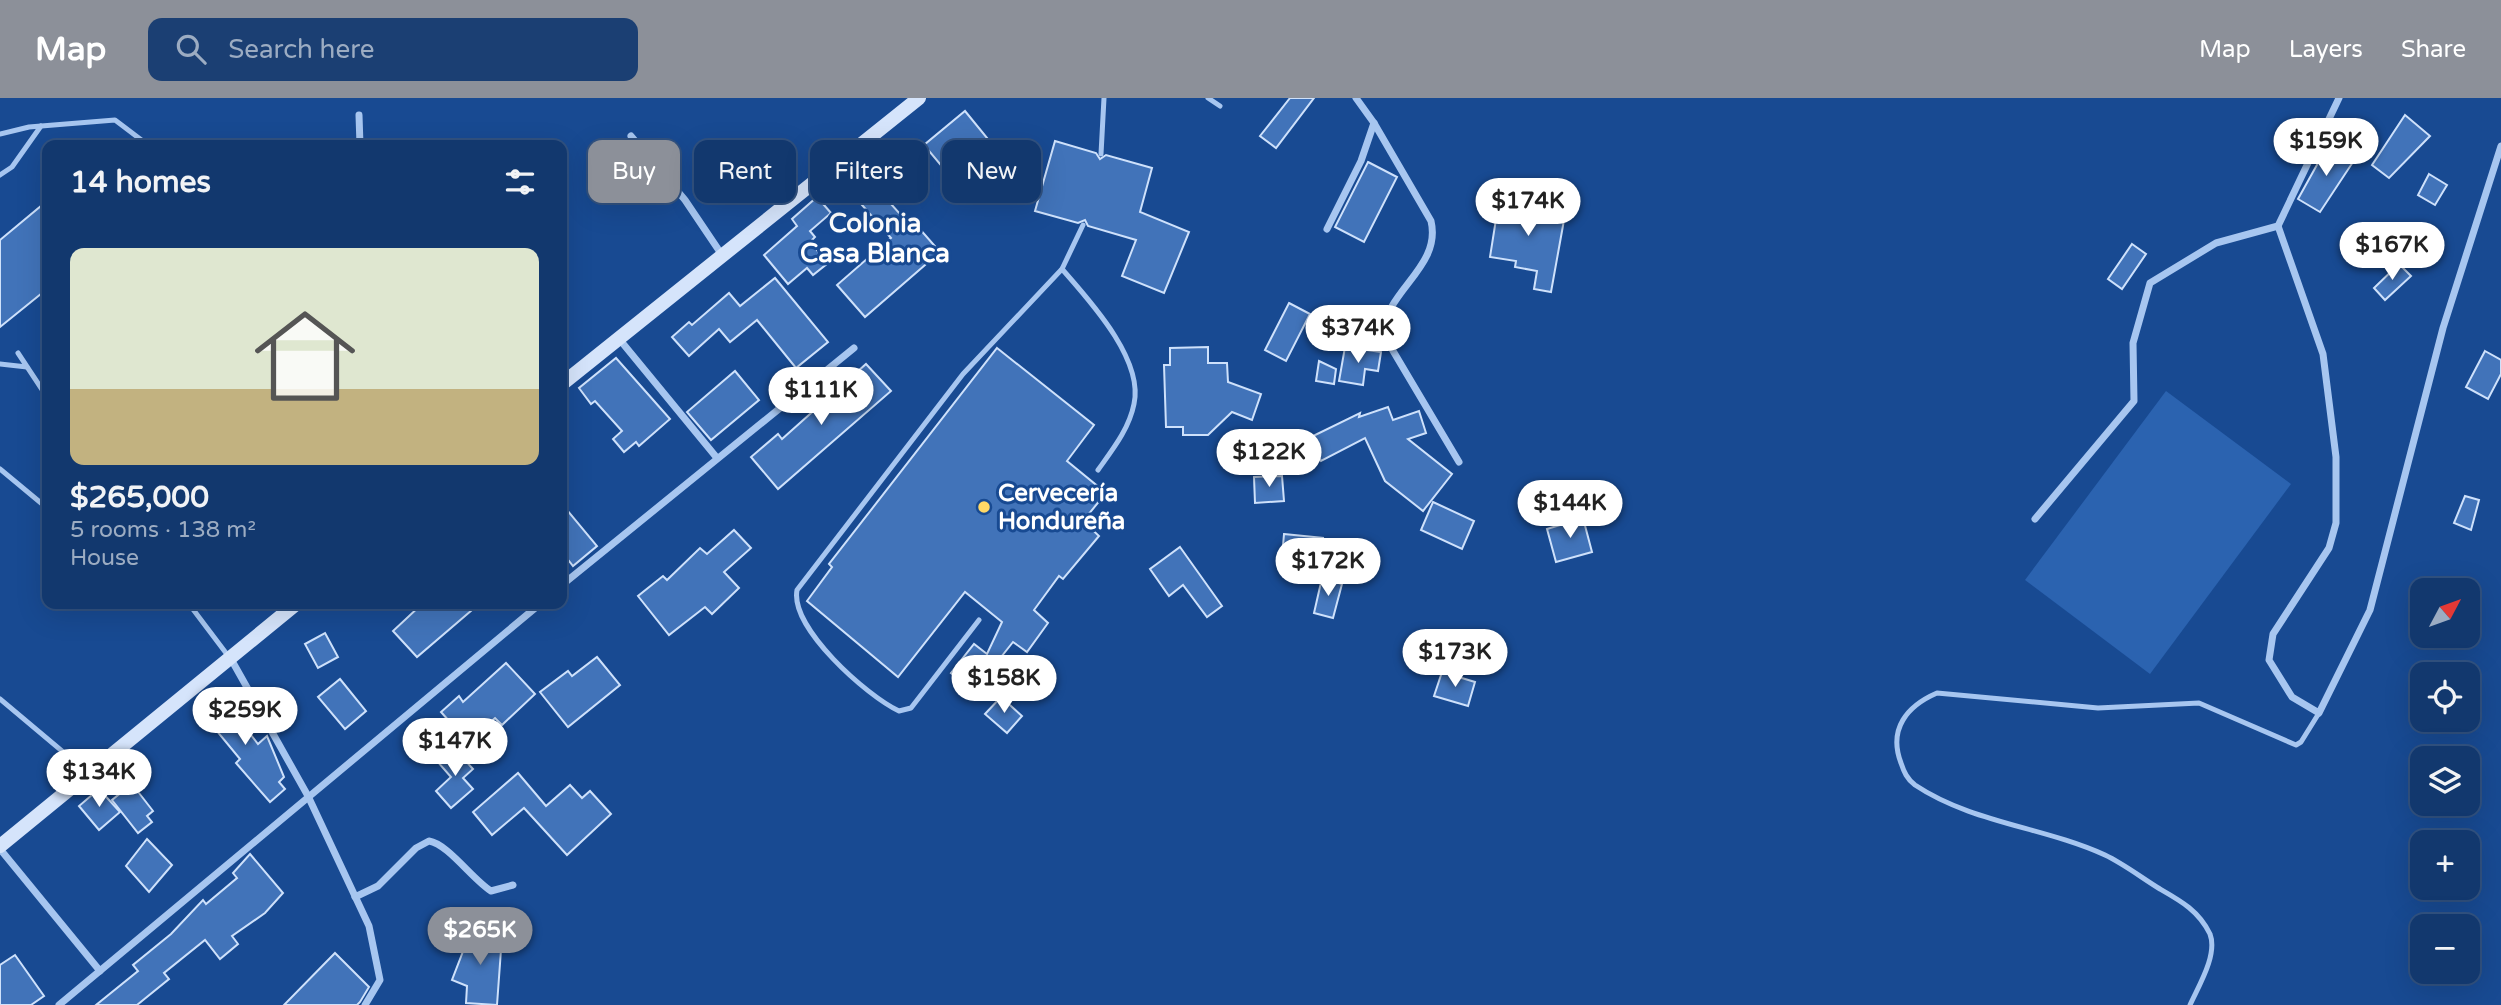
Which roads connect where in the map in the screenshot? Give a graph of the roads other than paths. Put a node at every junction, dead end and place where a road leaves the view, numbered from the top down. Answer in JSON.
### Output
{"nodes":[{"id":1,"x":1104,"y":98,"type":"edge"},
{"id":2,"x":1208,"y":98,"type":"edge"},
{"id":3,"x":1356,"y":98,"type":"edge"},
{"id":4,"x":2339,"y":98,"type":"edge"},
{"id":5,"x":915,"y":99,"type":"edge"},
{"id":6,"x":1220,"y":106,"type":"dead end"},
{"id":7,"x":359,"y":115,"type":"dead end"},
{"id":8,"x":1374,"y":123,"type":"junction"},
{"id":9,"x":41,"y":126,"type":"junction"},
{"id":10,"x":0,"y":134,"type":"edge"},
{"id":11,"x":631,"y":136,"type":"dead end"},
{"id":12,"x":141,"y":140,"type":"edge"},
{"id":13,"x":360,"y":140,"type":"edge"},
{"id":14,"x":2501,"y":146,"type":"edge"},
{"id":15,"x":1101,"y":154,"type":"dead end"},
{"id":16,"x":0,"y":175,"type":"edge"},
{"id":17,"x":1083,"y":225,"type":"dead end"},
{"id":18,"x":2278,"y":226,"type":"junction"},
{"id":19,"x":1326,"y":229,"type":"dead end"},
{"id":20,"x":723,"y":256,"type":"junction"},
{"id":21,"x":1062,"y":269,"type":"junction"},
{"id":22,"x":620,"y":340,"type":"junction"},
{"id":23,"x":854,"y":348,"type":"dead end"},
{"id":24,"x":18,"y":354,"type":"dead end"},
{"id":25,"x":0,"y":364,"type":"edge"},
{"id":26,"x":27,"y":368,"type":"junction"},
{"id":27,"x":567,"y":380,"type":"edge"},
{"id":28,"x":42,"y":390,"type":"edge"},
{"id":29,"x":717,"y":458,"type":"junction"},
{"id":30,"x":1459,"y":462,"type":"dead end"},
{"id":31,"x":0,"y":469,"type":"edge"},
{"id":32,"x":1098,"y":470,"type":"dead end"},
{"id":33,"x":42,"y":504,"type":"edge"},
{"id":34,"x":2035,"y":519,"type":"dead end"},
{"id":35,"x":567,"y":582,"type":"edge"},
{"id":36,"x":193,"y":609,"type":"edge"},
{"id":37,"x":290,"y":609,"type":"edge"},
{"id":38,"x":534,"y":609,"type":"edge"},
{"id":39,"x":979,"y":620,"type":"dead end"},
{"id":40,"x":231,"y":659,"type":"junction"},
{"id":41,"x":0,"y":699,"type":"edge"},
{"id":42,"x":2319,"y":713,"type":"junction"},
{"id":43,"x":89,"y":774,"type":"junction"},
{"id":44,"x":308,"y":796,"type":"junction"},
{"id":45,"x":0,"y":847,"type":"edge"},
{"id":46,"x":513,"y":885,"type":"dead end"},
{"id":47,"x":355,"y":897,"type":"junction"},
{"id":48,"x":100,"y":971,"type":"junction"},
{"id":49,"x":59,"y":1005,"type":"edge"},
{"id":50,"x":365,"y":1005,"type":"edge"},
{"id":51,"x":2190,"y":1005,"type":"edge"}],
"edges":[{"from":1,"to":15,"type":"lane"},
{"from":2,"to":6,"type":"lane"},
{"from":3,"to":8,"type":"street"},
{"from":4,"to":18,"type":"street"},
{"from":5,"to":20,"type":"street"},
{"from":7,"to":13,"type":"street"},
{"from":8,"to":19,"type":"street"},
{"from":8,"to":30,"type":"street"},
{"from":9,"to":10,"type":"lane"},
{"from":9,"to":12,"type":"lane"},
{"from":9,"to":16,"type":"lane"},
{"from":11,"to":20,"type":"street"},
{"from":14,"to":42,"type":"street"},
{"from":17,"to":21,"type":"lane"},
{"from":18,"to":34,"type":"street"},
{"from":18,"to":42,"type":"street"},
{"from":20,"to":22,"type":"street"},
{"from":21,"to":32,"type":"lane"},
{"from":21,"to":39,"type":"lane"},
{"from":22,"to":27,"type":"street"},
{"from":22,"to":29,"type":"street"},
{"from":23,"to":29,"type":"street"},
{"from":24,"to":26,"type":"lane"},
{"from":25,"to":26,"type":"lane"},
{"from":26,"to":28,"type":"lane"},
{"from":29,"to":35,"type":"street"},
{"from":31,"to":33,"type":"lane"},
{"from":36,"to":40,"type":"lane"},
{"from":37,"to":40,"type":"street"},
{"from":38,"to":44,"type":"street"},
{"from":40,"to":43,"type":"street"},
{"from":40,"to":44,"type":"street"},
{"from":41,"to":43,"type":"lane"},
{"from":42,"to":51,"type":"lane"},
{"from":43,"to":45,"type":"street"},
{"from":44,"to":47,"type":"street"},
{"from":44,"to":48,"type":"street"},
{"from":45,"to":48,"type":"street"},
{"from":46,"to":47,"type":"street"},
{"from":47,"to":50,"type":"street"},
{"from":48,"to":49,"type":"street"}]}
